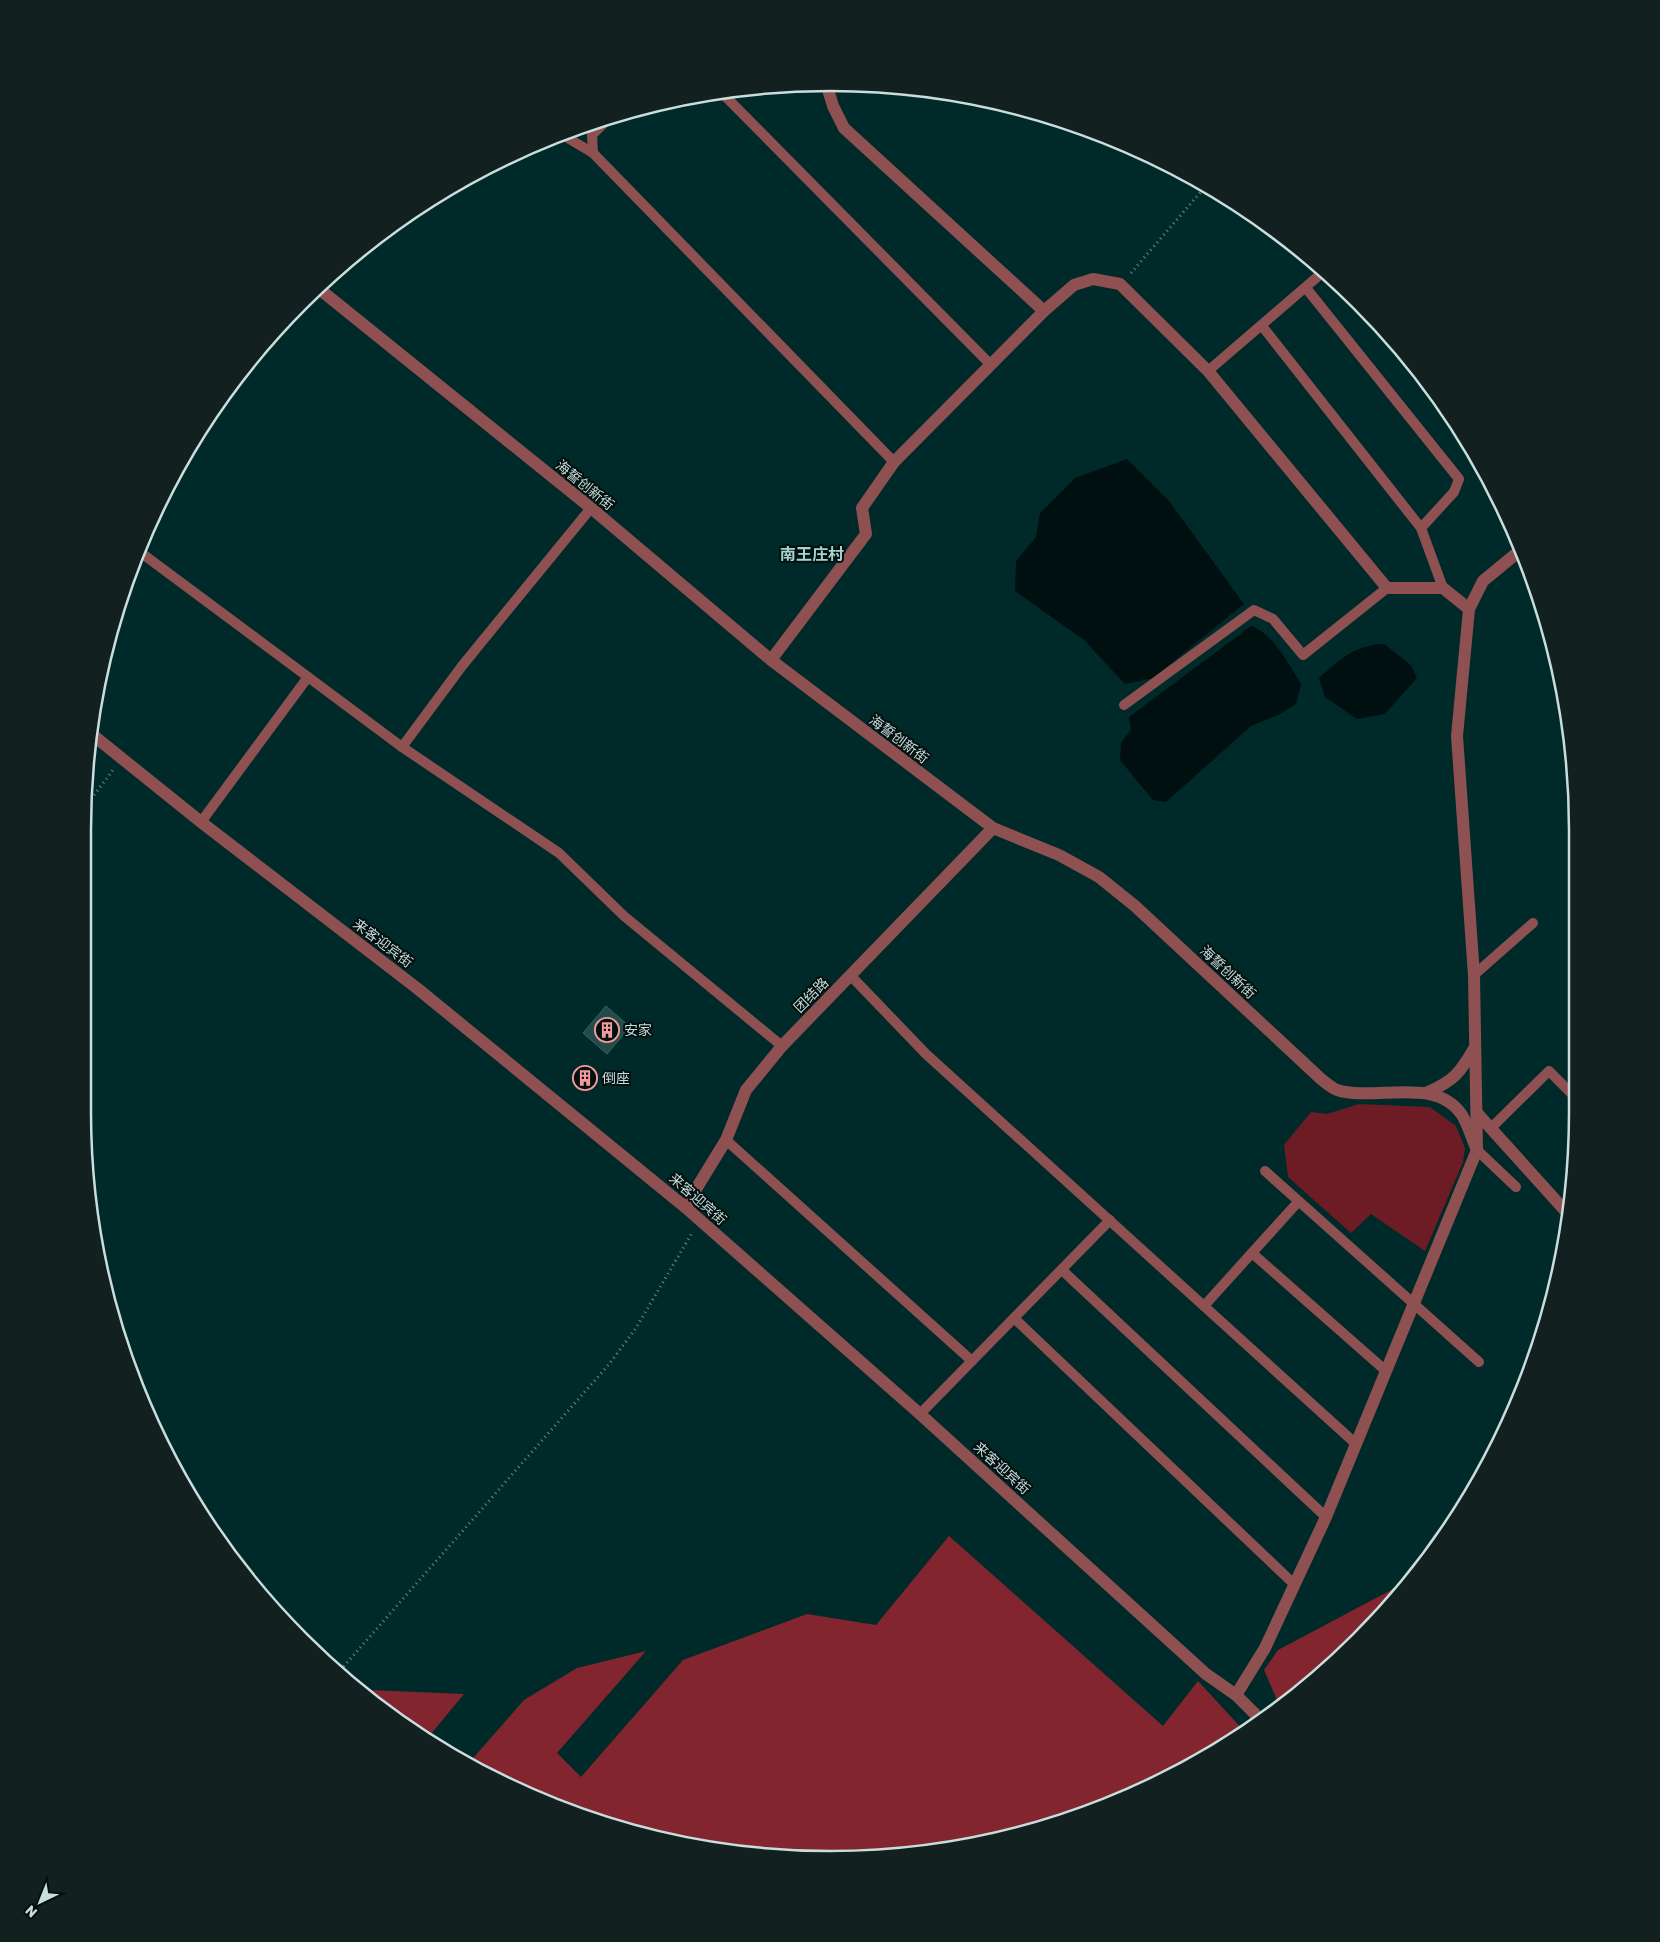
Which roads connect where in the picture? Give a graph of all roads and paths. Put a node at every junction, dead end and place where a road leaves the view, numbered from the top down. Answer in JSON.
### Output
{"nodes":[{"id":1,"x":828,"y":91,"type":"edge"},
{"id":2,"x":728,"y":99,"type":"edge"},
{"id":3,"x":599,"y":128,"type":"edge"},
{"id":4,"x":569,"y":139,"type":"edge"},
{"id":5,"x":593,"y":153,"type":"junction"},
{"id":6,"x":1201,"y":191,"type":"edge"},
{"id":7,"x":1318,"y":276,"type":"edge"},
{"id":8,"x":1120,"y":284,"type":"junction"},
{"id":9,"x":1306,"y":288,"type":"junction"},
{"id":10,"x":324,"y":293,"type":"edge"},
{"id":11,"x":1044,"y":312,"type":"junction"},
{"id":12,"x":1262,"y":326,"type":"junction"},
{"id":13,"x":991,"y":364,"type":"junction"},
{"id":14,"x":1208,"y":371,"type":"junction"},
{"id":15,"x":894,"y":462,"type":"junction"},
{"id":16,"x":591,"y":508,"type":"junction"},
{"id":17,"x":1421,"y":528,"type":"junction"},
{"id":18,"x":1516,"y":554,"type":"edge"},
{"id":19,"x":144,"y":555,"type":"edge"},
{"id":20,"x":1387,"y":588,"type":"junction"},
{"id":21,"x":1443,"y":588,"type":"junction"},
{"id":22,"x":1469,"y":608,"type":"junction"},
{"id":23,"x":771,"y":660,"type":"junction"},
{"id":24,"x":308,"y":677,"type":"junction"},
{"id":25,"x":1124,"y":705,"type":"dead end"},
{"id":26,"x":98,"y":739,"type":"edge"},
{"id":27,"x":402,"y":747,"type":"junction"},
{"id":28,"x":122,"y":758,"type":"junction"},
{"id":29,"x":92,"y":797,"type":"edge"},
{"id":30,"x":201,"y":822,"type":"junction"},
{"id":31,"x":992,"y":828,"type":"junction"},
{"id":32,"x":1533,"y":923,"type":"dead end"},
{"id":33,"x":1474,"y":975,"type":"junction"},
{"id":34,"x":851,"y":976,"type":"junction"},
{"id":35,"x":782,"y":1046,"type":"junction"},
{"id":36,"x":1476,"y":1046,"type":"junction"},
{"id":37,"x":1569,"y":1091,"type":"edge"},
{"id":38,"x":1426,"y":1093,"type":"junction"},
{"id":39,"x":1476,"y":1113,"type":"junction"},
{"id":40,"x":1491,"y":1128,"type":"junction"},
{"id":41,"x":726,"y":1140,"type":"junction"},
{"id":42,"x":1477,"y":1150,"type":"junction"},
{"id":43,"x":1265,"y":1171,"type":"dead end"},
{"id":44,"x":1516,"y":1187,"type":"dead end"},
{"id":45,"x":1298,"y":1202,"type":"junction"},
{"id":46,"x":1562,"y":1206,"type":"edge"},
{"id":47,"x":685,"y":1207,"type":"junction"},
{"id":48,"x":700,"y":1220,"type":"junction"},
{"id":49,"x":1110,"y":1220,"type":"junction"},
{"id":50,"x":1252,"y":1252,"type":"junction"},
{"id":51,"x":1062,"y":1270,"type":"junction"},
{"id":52,"x":1415,"y":1304,"type":"junction"},
{"id":53,"x":1204,"y":1306,"type":"junction"},
{"id":54,"x":1014,"y":1318,"type":"junction"},
{"id":55,"x":972,"y":1361,"type":"junction"},
{"id":56,"x":1479,"y":1362,"type":"dead end"},
{"id":57,"x":1386,"y":1371,"type":"junction"},
{"id":58,"x":920,"y":1414,"type":"junction"},
{"id":59,"x":1355,"y":1443,"type":"junction"},
{"id":60,"x":1326,"y":1517,"type":"junction"},
{"id":61,"x":1295,"y":1585,"type":"junction"},
{"id":62,"x":343,"y":1667,"type":"edge"},
{"id":63,"x":1236,"y":1695,"type":"junction"},
{"id":64,"x":1256,"y":1715,"type":"edge"}],
"edges":[{"from":1,"to":11,"type":"street"},
{"from":2,"to":13,"type":"lane"},
{"from":3,"to":5,"type":"lane"},
{"from":4,"to":5,"type":"lane"},
{"from":5,"to":15,"type":"lane"},
{"from":6,"to":8,"type":"path"},
{"from":7,"to":9,"type":"lane"},
{"from":8,"to":11,"type":"street"},
{"from":8,"to":14,"type":"street"},
{"from":9,"to":12,"type":"lane"},
{"from":9,"to":17,"type":"lane"},
{"from":10,"to":16,"type":"street","name":"海誓创新街"},
{"from":11,"to":13,"type":"street"},
{"from":12,"to":14,"type":"lane"},
{"from":12,"to":17,"type":"lane"},
{"from":13,"to":15,"type":"street"},
{"from":14,"to":20,"type":"street"},
{"from":15,"to":23,"type":"street"},
{"from":16,"to":23,"type":"street","name":"海誓创新街"},
{"from":16,"to":27,"type":"lane"},
{"from":17,"to":21,"type":"lane"},
{"from":18,"to":22,"type":"street"},
{"from":19,"to":24,"type":"lane"},
{"from":20,"to":21,"type":"street"},
{"from":20,"to":25,"type":"lane"},
{"from":21,"to":22,"type":"street"},
{"from":22,"to":33,"type":"street"},
{"from":23,"to":31,"type":"street","name":"海誓创新街"},
{"from":24,"to":27,"type":"lane"},
{"from":24,"to":30,"type":"lane"},
{"from":26,"to":28,"type":"street","name":"来客迎宾街"},
{"from":27,"to":35,"type":"lane"},
{"from":28,"to":29,"type":"path"},
{"from":28,"to":30,"type":"street","name":"来客迎宾街"},
{"from":30,"to":47,"type":"street","name":"来客迎宾街"},
{"from":31,"to":34,"type":"street","name":"团结路"},
{"from":31,"to":38,"type":"street","name":"海誓创新街"},
{"from":32,"to":33,"type":"lane"},
{"from":33,"to":36,"type":"street"},
{"from":34,"to":35,"type":"street","name":"团结路"},
{"from":34,"to":49,"type":"lane"},
{"from":35,"to":41,"type":"street","name":"团结路"},
{"from":36,"to":38,"type":"street"},
{"from":36,"to":39,"type":"street"},
{"from":37,"to":40,"type":"lane"},
{"from":38,"to":42,"type":"street","name":"海誓创新街"},
{"from":39,"to":40,"type":"street"},
{"from":39,"to":42,"type":"street"},
{"from":40,"to":46,"type":"street"},
{"from":41,"to":47,"type":"street","name":"团结路"},
{"from":41,"to":55,"type":"lane"},
{"from":42,"to":44,"type":"lane"},
{"from":42,"to":52,"type":"street"},
{"from":43,"to":45,"type":"lane"},
{"from":45,"to":50,"type":"lane"},
{"from":45,"to":52,"type":"lane"},
{"from":47,"to":48,"type":"street","name":"来客迎宾街"},
{"from":48,"to":58,"type":"street","name":"来客迎宾街"},
{"from":48,"to":62,"type":"path"},
{"from":49,"to":51,"type":"lane"},
{"from":49,"to":53,"type":"lane"},
{"from":50,"to":53,"type":"lane"},
{"from":50,"to":57,"type":"lane"},
{"from":51,"to":54,"type":"lane"},
{"from":51,"to":60,"type":"lane"},
{"from":52,"to":56,"type":"lane"},
{"from":52,"to":57,"type":"street"},
{"from":53,"to":59,"type":"lane"},
{"from":54,"to":55,"type":"lane"},
{"from":54,"to":61,"type":"lane"},
{"from":55,"to":58,"type":"lane"},
{"from":57,"to":59,"type":"street"},
{"from":58,"to":63,"type":"street","name":"来客迎宾街"},
{"from":59,"to":60,"type":"street"},
{"from":60,"to":61,"type":"street"},
{"from":61,"to":63,"type":"street"},
{"from":63,"to":64,"type":"street","name":"来客迎宾街"}]}
